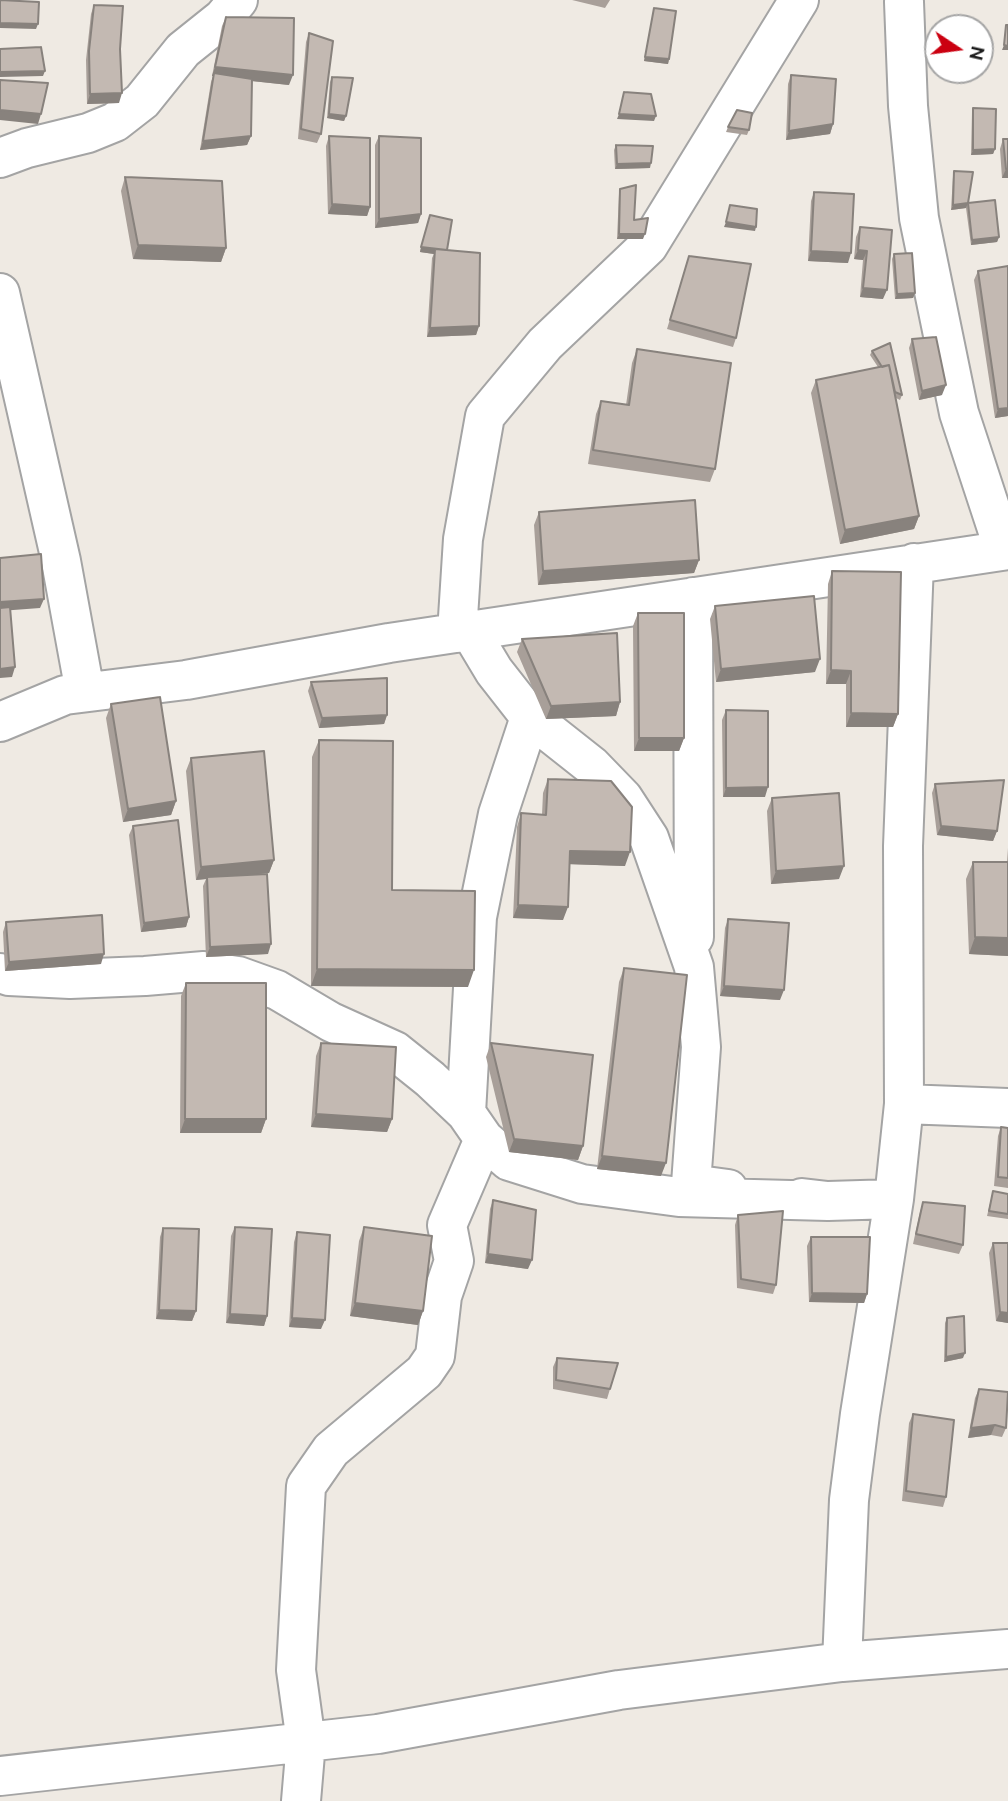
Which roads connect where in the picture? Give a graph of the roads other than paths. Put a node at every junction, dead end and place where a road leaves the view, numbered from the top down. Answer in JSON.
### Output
{"nodes":[{"id":1,"x":238,"y":0,"type":"edge"},
{"id":2,"x":799,"y":0,"type":"edge"},
{"id":3,"x":902,"y":1,"type":"edge"},
{"id":4,"x":0,"y":158,"type":"edge"},
{"id":5,"x":0,"y":293,"type":"edge"},
{"id":6,"x":1006,"y":550,"type":"edge"},
{"id":7,"x":914,"y":563,"type":"junction"},
{"id":8,"x":693,"y":597,"type":"junction"},
{"id":9,"x":463,"y":632,"type":"junction"},
{"id":10,"x":85,"y":692,"type":"junction"},
{"id":11,"x":530,"y":717,"type":"junction"},
{"id":12,"x":0,"y":722,"type":"edge"},
{"id":13,"x":694,"y":967,"type":"junction"},
{"id":14,"x":0,"y":973,"type":"edge"},
{"id":15,"x":904,"y":1104,"type":"junction"},
{"id":16,"x":1008,"y":1108,"type":"edge"},
{"id":17,"x":475,"y":1126,"type":"junction"},
{"id":18,"x":679,"y":1197,"type":"junction"},
{"id":19,"x":894,"y":1199,"type":"junction"},
{"id":20,"x":828,"y":1201,"type":"junction"},
{"id":21,"x":1008,"y":1649,"type":"edge"},
{"id":22,"x":842,"y":1662,"type":"junction"},
{"id":23,"x":306,"y":1742,"type":"junction"},
{"id":24,"x":0,"y":1776,"type":"edge"},
{"id":25,"x":301,"y":1801,"type":"edge"}],
"edges":[{"from":1,"to":4,"type":"street"},
{"from":2,"to":9,"type":"street"},
{"from":3,"to":6,"type":"street"},
{"from":5,"to":10,"type":"street"},
{"from":6,"to":7,"type":"street"},
{"from":7,"to":8,"type":"street"},
{"from":7,"to":15,"type":"street"},
{"from":8,"to":9,"type":"street"},
{"from":8,"to":13,"type":"street"},
{"from":9,"to":10,"type":"street"},
{"from":9,"to":11,"type":"street"},
{"from":10,"to":12,"type":"street"},
{"from":11,"to":13,"type":"street"},
{"from":11,"to":17,"type":"street"},
{"from":13,"to":18,"type":"street"},
{"from":13,"to":20,"type":"street"},
{"from":14,"to":17,"type":"street"},
{"from":15,"to":16,"type":"street"},
{"from":15,"to":19,"type":"street"},
{"from":17,"to":18,"type":"street"},
{"from":17,"to":23,"type":"street"},
{"from":18,"to":20,"type":"street"},
{"from":19,"to":20,"type":"street"},
{"from":19,"to":22,"type":"street"},
{"from":21,"to":22,"type":"street"},
{"from":22,"to":23,"type":"street"},
{"from":23,"to":24,"type":"street"},
{"from":23,"to":25,"type":"street"}]}
